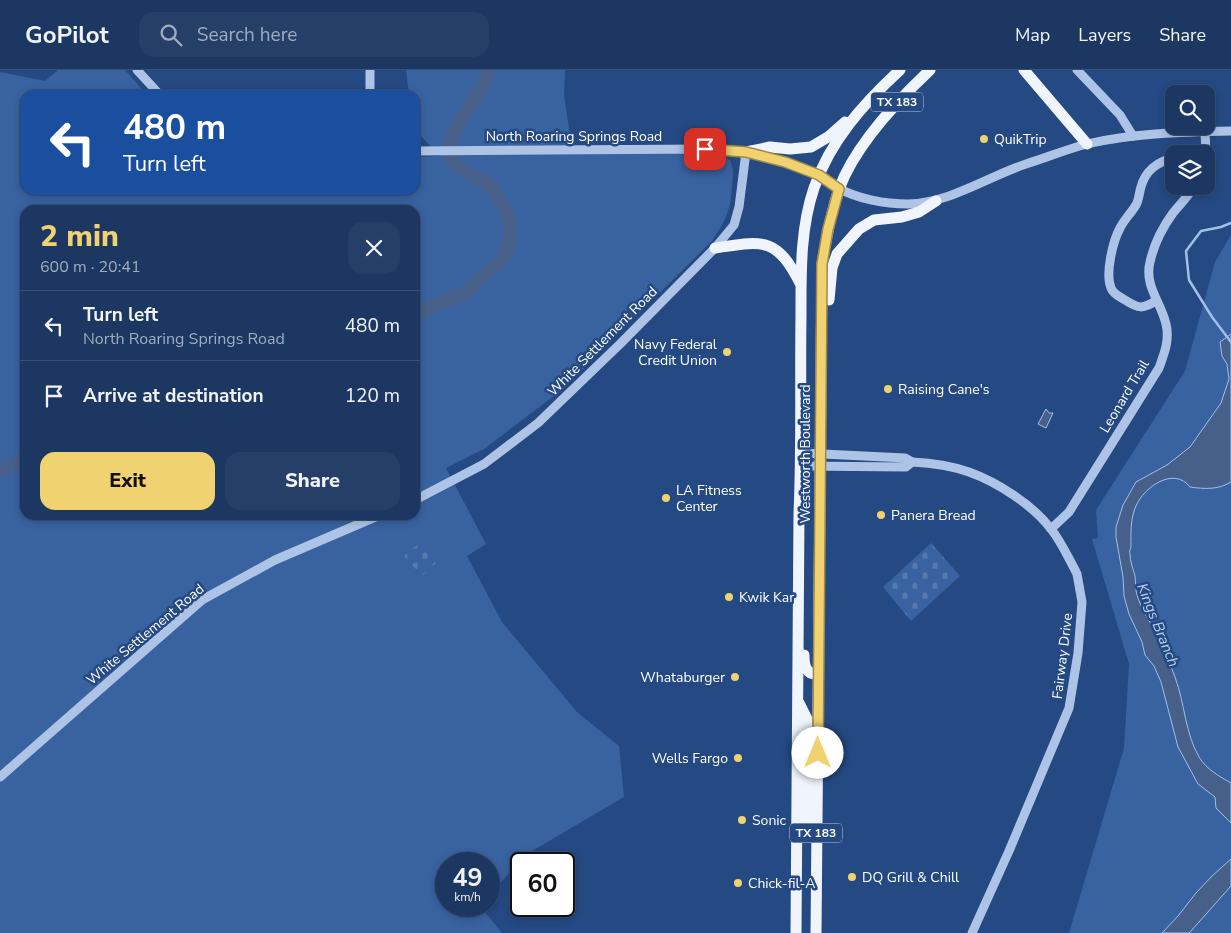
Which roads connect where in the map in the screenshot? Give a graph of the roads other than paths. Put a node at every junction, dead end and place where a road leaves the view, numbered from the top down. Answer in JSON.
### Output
{"nodes":[{"id":1,"x":137,"y":70,"type":"edge"},
{"id":2,"x":370,"y":70,"type":"edge"},
{"id":3,"x":900,"y":70,"type":"edge"},
{"id":4,"x":930,"y":70,"type":"edge"},
{"id":5,"x":1024,"y":70,"type":"edge"},
{"id":6,"x":1077,"y":70,"type":"edge"},
{"id":7,"x":885,"y":84,"type":"junction"},
{"id":8,"x":155,"y":90,"type":"edge"},
{"id":9,"x":370,"y":90,"type":"edge"},
{"id":10,"x":899,"y":100,"type":"junction"},
{"id":11,"x":867,"y":103,"type":"junction"},
{"id":12,"x":1231,"y":131,"type":"edge"},
{"id":13,"x":1215,"y":132,"type":"edge"},
{"id":14,"x":1165,"y":134,"type":"edge"},
{"id":15,"x":1133,"y":136,"type":"junction"},
{"id":16,"x":1087,"y":144,"type":"junction"},
{"id":17,"x":420,"y":151,"type":"edge"},
{"id":18,"x":746,"y":152,"type":"junction"},
{"id":19,"x":1165,"y":160,"type":"edge"},
{"id":20,"x":819,"y":175,"type":"junction"},
{"id":21,"x":839,"y":189,"type":"junction"},
{"id":22,"x":1190,"y":195,"type":"edge"},
{"id":23,"x":936,"y":201,"type":"junction"},
{"id":24,"x":714,"y":248,"type":"junction"},
{"id":25,"x":801,"y":286,"type":"junction"},
{"id":26,"x":1156,"y":301,"type":"junction"},
{"id":27,"x":821,"y":343,"type":"junction"},
{"id":28,"x":802,"y":453,"type":"junction"},
{"id":29,"x":820,"y":454,"type":"junction"},
{"id":30,"x":912,"y":462,"type":"junction"},
{"id":31,"x":801,"y":466,"type":"junction"},
{"id":32,"x":820,"y":467,"type":"junction"},
{"id":33,"x":420,"y":497,"type":"edge"},
{"id":34,"x":368,"y":520,"type":"edge"},
{"id":35,"x":1051,"y":529,"type":"junction"},
{"id":36,"x":799,"y":582,"type":"junction"},
{"id":37,"x":818,"y":674,"type":"junction"},
{"id":38,"x":798,"y":701,"type":"junction"},
{"id":39,"x":0,"y":777,"type":"edge"},
{"id":40,"x":816,"y":832,"type":"junction"},
{"id":41,"x":796,"y":933,"type":"edge"},
{"id":42,"x":816,"y":933,"type":"edge"},
{"id":43,"x":972,"y":933,"type":"edge"}],
"edges":[{"from":1,"to":8,"type":"street"},
{"from":2,"to":9,"type":"street"},
{"from":3,"to":7,"type":"main road","name":"Westworth Boulevard","number":"TX 183"},
{"from":4,"to":10,"type":"main road","name":"Westworth Boulevard","number":"TX 183"},
{"from":5,"to":16,"type":"main road"},
{"from":6,"to":15,"type":"street"},
{"from":7,"to":10,"type":"main road"},
{"from":7,"to":11,"type":"main road","name":"Westworth Boulevard","number":"TX 183"},
{"from":10,"to":21,"type":"main road","name":"Westworth Boulevard","number":"TX 183"},
{"from":11,"to":18,"type":"main road"},
{"from":11,"to":20,"type":"main road","name":"Westworth Boulevard","number":"TX 183"},
{"from":12,"to":13,"type":"street","name":"North Roaring Springs Road"},
{"from":14,"to":15,"type":"street","name":"North Roaring Springs Road"},
{"from":15,"to":16,"type":"street","name":"North Roaring Springs Road"},
{"from":16,"to":23,"type":"street","name":"North Roaring Springs Road"},
{"from":17,"to":18,"type":"street","name":"North Roaring Springs Road"},
{"from":18,"to":20,"type":"street","name":"North Roaring Springs Road"},
{"from":18,"to":24,"type":"street","name":"White Settlement Road"},
{"from":19,"to":26,"type":"street"},
{"from":20,"to":21,"type":"street","name":"North Roaring Springs Road"},
{"from":20,"to":25,"type":"main road","name":"Westworth Boulevard","number":"TX 183"},
{"from":21,"to":23,"type":"street","name":"North Roaring Springs Road"},
{"from":21,"to":27,"type":"main road","name":"Westworth Boulevard","number":"TX 183"},
{"from":22,"to":26,"type":"street","name":"Leonard Trail"},
{"from":23,"to":27,"type":"main road"},
{"from":24,"to":25,"type":"main road"},
{"from":24,"to":33,"type":"street","name":"White Settlement Road"},
{"from":25,"to":28,"type":"main road","name":"Westworth Boulevard","number":"TX 183"},
{"from":26,"to":35,"type":"street","name":"Leonard Trail"},
{"from":27,"to":29,"type":"main road","name":"Westworth Boulevard","number":"TX 183"},
{"from":28,"to":29,"type":"street","name":"Fairway Drive"},
{"from":28,"to":31,"type":"main road","name":"Westworth Boulevard","number":"TX 183"},
{"from":29,"to":30,"type":"street","name":"Fairway Drive"},
{"from":29,"to":32,"type":"main road","name":"Westworth Boulevard","number":"TX 183"},
{"from":30,"to":32,"type":"street","name":"Fairway Drive"},
{"from":30,"to":35,"type":"street","name":"Fairway Drive"},
{"from":31,"to":32,"type":"street","name":"Fairway Drive"},
{"from":31,"to":36,"type":"main road","name":"Westworth Boulevard","number":"TX 183"},
{"from":32,"to":37,"type":"main road","name":"Westworth Boulevard","number":"TX 183"},
{"from":34,"to":39,"type":"street","name":"White Settlement Road"},
{"from":35,"to":43,"type":"street","name":"Fairway Drive"},
{"from":36,"to":37,"type":"main road"},
{"from":36,"to":38,"type":"main road","name":"Westworth Boulevard","number":"TX 183"},
{"from":37,"to":40,"type":"main road","name":"Westworth Boulevard","number":"TX 183"},
{"from":38,"to":40,"type":"main road"},
{"from":38,"to":41,"type":"main road","name":"Westworth Boulevard","number":"TX 183"},
{"from":40,"to":42,"type":"main road","name":"Westworth Boulevard","number":"TX 183"}]}
